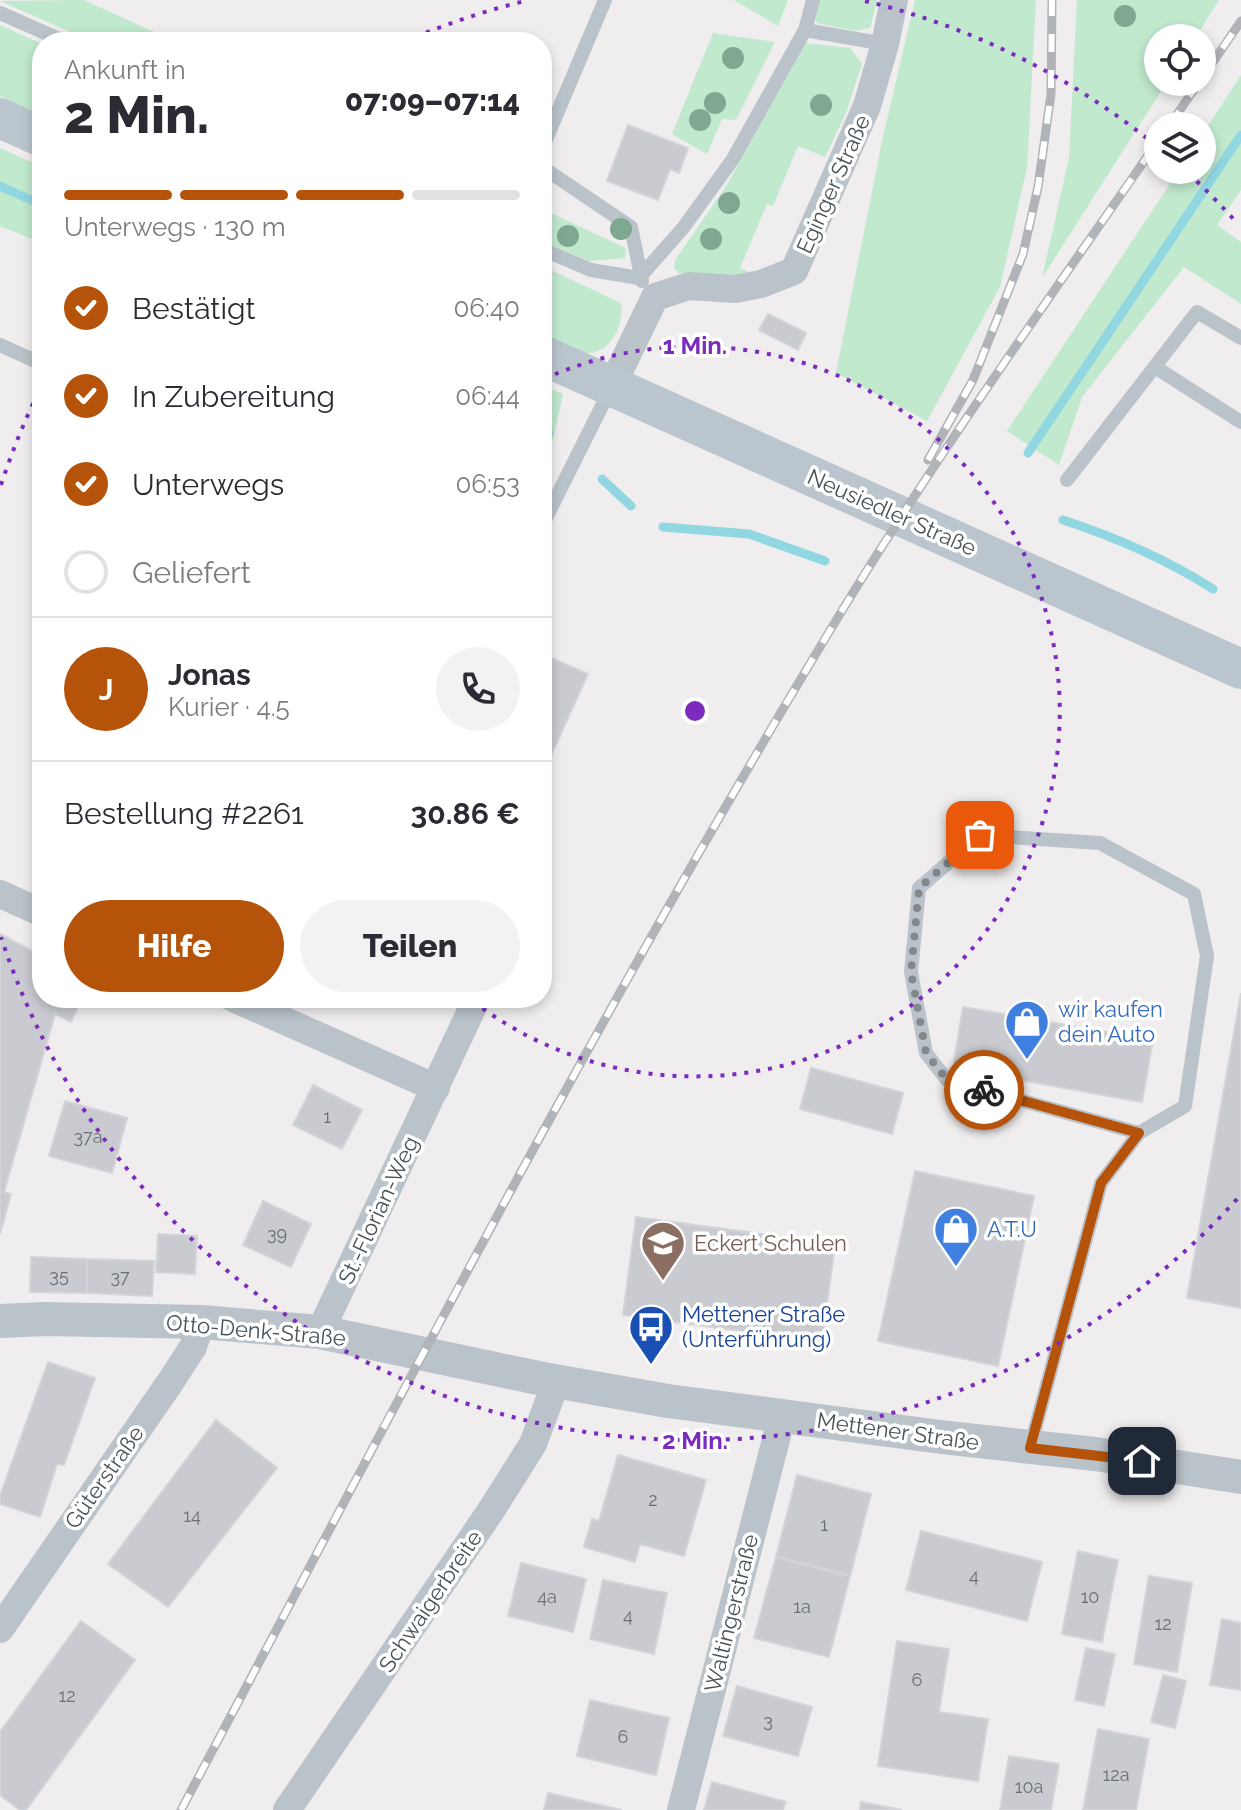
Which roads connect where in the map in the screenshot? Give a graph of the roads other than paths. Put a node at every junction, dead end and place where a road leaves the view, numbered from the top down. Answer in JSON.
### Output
{"nodes":[{"id":1,"x":605,"y":0,"type":"edge"},
{"id":2,"x":813,"y":0,"type":"edge"},
{"id":3,"x":894,"y":0,"type":"edge"},
{"id":4,"x":0,"y":13,"type":"edge"},
{"id":5,"x":805,"y":30,"type":"junction"},
{"id":6,"x":43,"y":32,"type":"edge"},
{"id":7,"x":885,"y":44,"type":"junction"},
{"id":8,"x":0,"y":118,"type":"edge"},
{"id":9,"x":552,"y":125,"type":"edge"},
{"id":10,"x":32,"y":132,"type":"edge"},
{"id":11,"x":552,"y":174,"type":"edge"},
{"id":12,"x":552,"y":253,"type":"edge"},
{"id":13,"x":647,"y":288,"type":"junction"},
{"id":14,"x":1241,"y":338,"type":"edge"},
{"id":15,"x":0,"y":345,"type":"edge"},
{"id":16,"x":32,"y":359,"type":"edge"},
{"id":17,"x":552,"y":359,"type":"edge"},
{"id":18,"x":1155,"y":367,"type":"junction"},
{"id":19,"x":612,"y":386,"type":"junction"},
{"id":20,"x":1241,"y":422,"type":"edge"},
{"id":21,"x":1067,"y":480,"type":"dead end"},
{"id":22,"x":552,"y":506,"type":"edge"},
{"id":23,"x":1241,"y":669,"type":"edge"},
{"id":24,"x":0,"y":894,"type":"edge"},
{"id":25,"x":32,"y":908,"type":"edge"},
{"id":26,"x":256,"y":1008,"type":"edge"},
{"id":27,"x":472,"y":1008,"type":"edge"},
{"id":28,"x":436,"y":1088,"type":"junction"},
{"id":29,"x":1139,"y":1133,"type":"junction"},
{"id":30,"x":0,"y":1321,"type":"edge"},
{"id":31,"x":201,"y":1322,"type":"junction"},
{"id":32,"x":320,"y":1332,"type":"junction"},
{"id":33,"x":556,"y":1382,"type":"junction"},
{"id":34,"x":782,"y":1416,"type":"junction"},
{"id":35,"x":1030,"y":1448,"type":"junction"},
{"id":36,"x":1241,"y":1477,"type":"edge"},
{"id":37,"x":0,"y":1629,"type":"edge"},
{"id":38,"x":287,"y":1810,"type":"edge"},
{"id":39,"x":681,"y":1810,"type":"edge"}],
"edges":[{"from":1,"to":9,"type":"lane"},
{"from":2,"to":5,"type":"lane"},
{"from":3,"to":7,"type":"street","name":"Eginger Straße"},
{"from":4,"to":6,"type":"lane"},
{"from":5,"to":7,"type":"lane"},
{"from":5,"to":13,"type":"lane"},
{"from":7,"to":13,"type":"street","name":"Eginger Straße"},
{"from":8,"to":10,"type":"main road"},
{"from":11,"to":13,"type":"lane"},
{"from":12,"to":13,"type":"lane"},
{"from":13,"to":19,"type":"street"},
{"from":14,"to":18,"type":"lane"},
{"from":15,"to":16,"type":"lane"},
{"from":17,"to":19,"type":"main road","name":"Neusiedler Straße"},
{"from":18,"to":20,"type":"lane"},
{"from":18,"to":21,"type":"lane"},
{"from":19,"to":22,"type":"lane"},
{"from":19,"to":23,"type":"main road","name":"Neusiedler Straße"},
{"from":24,"to":25,"type":"street"},
{"from":26,"to":28,"type":"street"},
{"from":27,"to":28,"type":"street","name":"St.-Florian-Weg"},
{"from":28,"to":32,"type":"street","name":"St.-Florian-Weg"},
{"from":29,"to":29,"type":"lane"},
{"from":29,"to":35,"type":"lane"},
{"from":30,"to":31,"type":"street","name":"Otto-Denk-Straße"},
{"from":31,"to":32,"type":"street","name":"Otto-Denk-Straße"},
{"from":31,"to":37,"type":"street","name":"Güterstraße"},
{"from":32,"to":33,"type":"street","name":"Otto-Denk-Straße"},
{"from":33,"to":34,"type":"street","name":"Mettener Straße"},
{"from":33,"to":38,"type":"street","name":"Schwaigerbreite"},
{"from":34,"to":35,"type":"street","name":"Mettener Straße"},
{"from":34,"to":39,"type":"street","name":"Waltingerstraße"},
{"from":35,"to":36,"type":"street","name":"Mettener Straße"}]}
